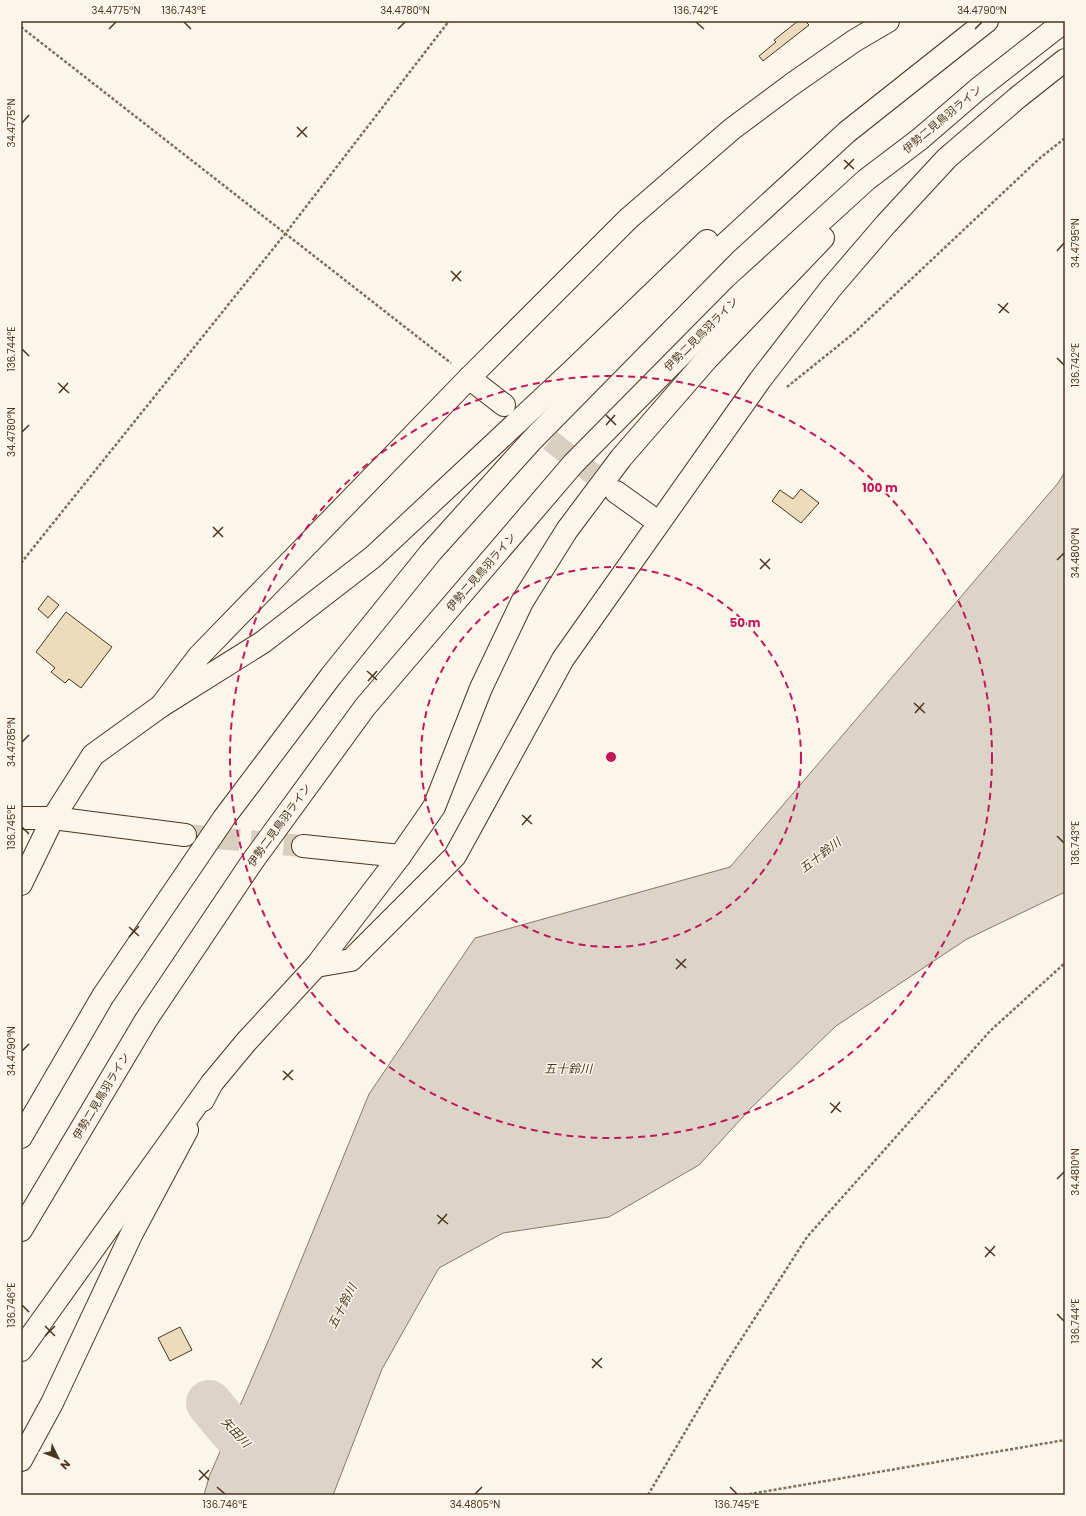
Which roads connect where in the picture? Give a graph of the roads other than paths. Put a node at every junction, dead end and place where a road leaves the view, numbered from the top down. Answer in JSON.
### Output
{"nodes":[{"id":1,"x":888,"y":21,"type":"edge"},
{"id":2,"x":987,"y":21,"type":"edge"},
{"id":3,"x":1065,"y":21,"type":"edge"},
{"id":4,"x":1065,"y":60,"type":"edge"},
{"id":5,"x":847,"y":132,"type":"junction"},
{"id":6,"x":920,"y":139,"type":"junction"},
{"id":7,"x":469,"y":378,"type":"junction"},
{"id":8,"x":504,"y":405,"type":"tunnel mouth"},
{"id":9,"x":616,"y":492,"type":"tunnel mouth"},
{"id":10,"x":658,"y":522,"type":"junction"},
{"id":11,"x":161,"y":706,"type":"junction"},
{"id":12,"x":21,"y":818,"type":"edge"},
{"id":13,"x":53,"y":818,"type":"junction"},
{"id":14,"x":185,"y":835,"type":"tunnel mouth"},
{"id":15,"x":303,"y":846,"type":"tunnel mouth"},
{"id":16,"x":400,"y":856,"type":"junction"},
{"id":17,"x":21,"y":884,"type":"edge"},
{"id":18,"x":316,"y":966,"type":"junction"},
{"id":19,"x":212,"y":1082,"type":"junction"},
{"id":20,"x":21,"y":1137,"type":"edge"},
{"id":21,"x":21,"y":1230,"type":"edge"},
{"id":22,"x":21,"y":1350,"type":"edge"},
{"id":23,"x":21,"y":1460,"type":"edge"}],
"edges":[{"from":1,"to":7,"type":"main road"},
{"from":2,"to":5,"type":"main road"},
{"from":3,"to":6,"type":"main road","name":"伊勢二見鳥羽ライン"},
{"from":4,"to":10,"type":"main road"},
{"from":5,"to":11,"type":"main road"},
{"from":5,"to":20,"type":"main road"},
{"from":6,"to":16,"type":"main road"},
{"from":6,"to":21,"type":"main road","name":"伊勢二見鳥羽ライン"},
{"from":7,"to":8,"type":"main road"},
{"from":7,"to":11,"type":"main road"},
{"from":9,"to":10,"type":"main road"},
{"from":10,"to":18,"type":"main road"},
{"from":11,"to":13,"type":"main road"},
{"from":12,"to":13,"type":"main road"},
{"from":13,"to":14,"type":"main road"},
{"from":13,"to":17,"type":"main road"},
{"from":15,"to":16,"type":"main road"},
{"from":16,"to":18,"type":"main road"},
{"from":18,"to":19,"type":"main road"},
{"from":19,"to":22,"type":"main road"},
{"from":19,"to":23,"type":"main road"}]}
